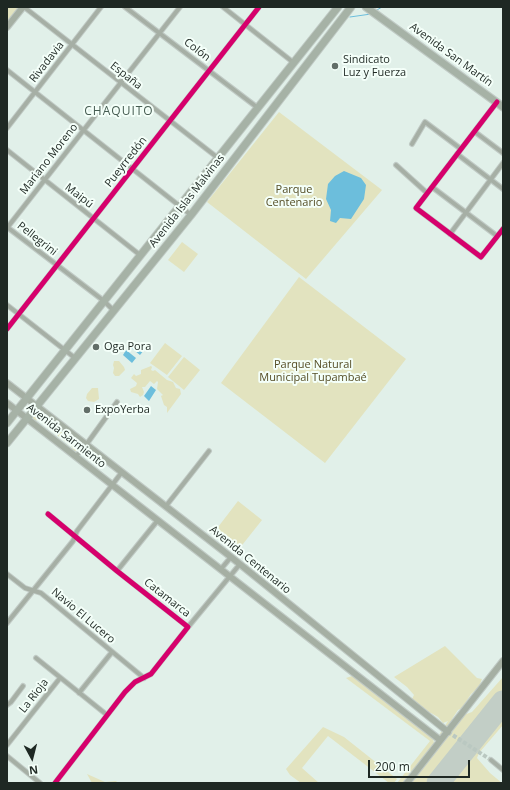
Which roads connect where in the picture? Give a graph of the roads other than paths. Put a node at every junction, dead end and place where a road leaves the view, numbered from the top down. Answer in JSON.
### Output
{"nodes":[{"id":1,"x":23,"y":7,"type":"edge"},
{"id":2,"x":101,"y":7,"type":"edge"},
{"id":3,"x":125,"y":7,"type":"edge"},
{"id":4,"x":180,"y":7,"type":"edge"},
{"id":5,"x":223,"y":7,"type":"edge"},
{"id":6,"x":259,"y":7,"type":"edge"},
{"id":7,"x":338,"y":7,"type":"edge"},
{"id":8,"x":351,"y":7,"type":"edge"},
{"id":9,"x":371,"y":11,"type":"edge"},
{"id":10,"x":246,"y":25,"type":"junction"},
{"id":11,"x":7,"y":27,"type":"edge"},
{"id":12,"x":159,"y":33,"type":"junction"},
{"id":13,"x":72,"y":44,"type":"junction"},
{"id":14,"x":294,"y":63,"type":"junction"},
{"id":15,"x":7,"y":70,"type":"edge"},
{"id":16,"x":209,"y":71,"type":"junction"},
{"id":17,"x":120,"y":82,"type":"junction"},
{"id":18,"x":35,"y":92,"type":"junction"},
{"id":19,"x":500,"y":105,"type":"edge"},
{"id":20,"x":258,"y":108,"type":"junction"},
{"id":21,"x":170,"y":121,"type":"junction"},
{"id":22,"x":7,"y":128,"type":"edge"},
{"id":23,"x":83,"y":130,"type":"junction"},
{"id":24,"x":475,"y":132,"type":"junction"},
{"id":25,"x":412,"y":144,"type":"dead end"},
{"id":26,"x":462,"y":149,"type":"junction"},
{"id":27,"x":7,"y":150,"type":"edge"},
{"id":28,"x":503,"y":153,"type":"edge"},
{"id":29,"x":457,"y":154,"type":"junction"},
{"id":30,"x":218,"y":158,"type":"junction"},
{"id":31,"x":503,"y":163,"type":"edge"},
{"id":32,"x":396,"y":165,"type":"dead end"},
{"id":33,"x":133,"y":169,"type":"junction"},
{"id":34,"x":490,"y":179,"type":"junction"},
{"id":35,"x":44,"y":180,"type":"junction"},
{"id":36,"x":432,"y":187,"type":"junction"},
{"id":37,"x":503,"y":189,"type":"edge"},
{"id":38,"x":427,"y":194,"type":"junction"},
{"id":39,"x":180,"y":206,"type":"junction"},
{"id":40,"x":466,"y":212,"type":"junction"},
{"id":41,"x":191,"y":215,"type":"junction"},
{"id":42,"x":94,"y":219,"type":"junction"},
{"id":43,"x":7,"y":227,"type":"edge"},
{"id":44,"x":503,"y":229,"type":"edge"},
{"id":45,"x":450,"y":234,"type":"junction"},
{"id":46,"x":497,"y":236,"type":"junction"},
{"id":47,"x":140,"y":256,"type":"junction"},
{"id":48,"x":56,"y":265,"type":"junction"},
{"id":49,"x":104,"y":301,"type":"junction"},
{"id":50,"x":7,"y":305,"type":"edge"},
{"id":51,"x":113,"y":310,"type":"junction"},
{"id":52,"x":19,"y":314,"type":"junction"},
{"id":53,"x":7,"y":329,"type":"edge"},
{"id":54,"x":65,"y":350,"type":"junction"},
{"id":55,"x":75,"y":358,"type":"junction"},
{"id":56,"x":7,"y":383,"type":"edge"},
{"id":57,"x":26,"y":398,"type":"junction"},
{"id":58,"x":117,"y":402,"type":"dead end"},
{"id":59,"x":7,"y":403,"type":"edge"},
{"id":60,"x":37,"y":407,"type":"junction"},
{"id":61,"x":17,"y":410,"type":"junction"},
{"id":62,"x":27,"y":418,"type":"junction"},
{"id":63,"x":7,"y":423,"type":"edge"},
{"id":64,"x":7,"y":443,"type":"edge"},
{"id":65,"x":86,"y":445,"type":"junction"},
{"id":66,"x":209,"y":451,"type":"dead end"},
{"id":67,"x":76,"y":456,"type":"junction"},
{"id":68,"x":122,"y":472,"type":"junction"},
{"id":69,"x":113,"y":485,"type":"junction"},
{"id":70,"x":166,"y":506,"type":"junction"},
{"id":71,"x":48,"y":514,"type":"dead end"},
{"id":72,"x":158,"y":520,"type":"junction"},
{"id":73,"x":74,"y":536,"type":"junction"},
{"id":74,"x":231,"y":558,"type":"junction"},
{"id":75,"x":240,"y":564,"type":"junction"},
{"id":76,"x":221,"y":569,"type":"junction"},
{"id":77,"x":116,"y":571,"type":"junction"},
{"id":78,"x":7,"y":574,"type":"edge"},
{"id":79,"x":230,"y":576,"type":"junction"},
{"id":80,"x":33,"y":590,"type":"junction"},
{"id":81,"x":305,"y":616,"type":"junction"},
{"id":82,"x":7,"y":623,"type":"edge"},
{"id":83,"x":188,"y":626,"type":"junction"},
{"id":84,"x":296,"y":627,"type":"junction"},
{"id":85,"x":112,"y":652,"type":"junction"},
{"id":86,"x":36,"y":658,"type":"dead end"},
{"id":87,"x":503,"y":661,"type":"edge"},
{"id":88,"x":60,"y":678,"type":"junction"},
{"id":89,"x":144,"y":678,"type":"junction"},
{"id":90,"x":23,"y":686,"type":"dead end"},
{"id":91,"x":78,"y":693,"type":"junction"},
{"id":92,"x":400,"y":693,"type":"junction"},
{"id":93,"x":391,"y":702,"type":"junction"},
{"id":94,"x":7,"y":705,"type":"edge"},
{"id":95,"x":107,"y":716,"type":"junction"},
{"id":96,"x":448,"y":732,"type":"junction"},
{"id":97,"x":440,"y":740,"type":"junction"},
{"id":98,"x":7,"y":745,"type":"edge"},
{"id":99,"x":7,"y":756,"type":"edge"},
{"id":100,"x":491,"y":760,"type":"tunnel mouth"},
{"id":101,"x":503,"y":770,"type":"edge"},
{"id":102,"x":40,"y":783,"type":"edge"},
{"id":103,"x":54,"y":783,"type":"edge"},
{"id":104,"x":406,"y":783,"type":"edge"}],
"edges":[{"from":1,"to":11,"type":"main road"},
{"from":1,"to":13,"type":"street","name":"España"},
{"from":2,"to":13,"type":"street","name":"Rivadavia"},
{"from":3,"to":12,"type":"street","name":"Colón"},
{"from":4,"to":12,"type":"street","name":"Mariano Moreno"},
{"from":5,"to":10,"type":"street"},
{"from":6,"to":10,"type":"street","name":"Pueyrredón"},
{"from":7,"to":14,"type":"main road","name":"Avenida Islas Malvinas"},
{"from":8,"to":41,"type":"main road","name":"Avenida Islas Malvinas"},
{"from":9,"to":19,"type":"main road","name":"Avenida San Martín"},
{"from":10,"to":14,"type":"street"},
{"from":10,"to":16,"type":"street","name":"Pueyrredón"},
{"from":12,"to":16,"type":"street","name":"Colón"},
{"from":12,"to":17,"type":"street","name":"Mariano Moreno"},
{"from":13,"to":17,"type":"street","name":"España"},
{"from":13,"to":18,"type":"street","name":"Rivadavia"},
{"from":14,"to":20,"type":"main road","name":"Avenida Islas Malvinas"},
{"from":15,"to":18,"type":"street"},
{"from":16,"to":20,"type":"street","name":"Colón"},
{"from":16,"to":21,"type":"street","name":"Pueyrredón"},
{"from":17,"to":21,"type":"street","name":"España"},
{"from":17,"to":23,"type":"street","name":"Mariano Moreno"},
{"from":18,"to":22,"type":"street","name":"Rivadavia"},
{"from":18,"to":23,"type":"street"},
{"from":19,"to":24,"type":"street"},
{"from":20,"to":30,"type":"main road","name":"Avenida Islas Malvinas"},
{"from":21,"to":30,"type":"street","name":"España"},
{"from":21,"to":33,"type":"street","name":"Pueyrredón"},
{"from":23,"to":33,"type":"street"},
{"from":23,"to":35,"type":"street","name":"Mariano Moreno"},
{"from":24,"to":26,"type":"street"},
{"from":24,"to":28,"type":"street"},
{"from":25,"to":26,"type":"street"},
{"from":26,"to":29,"type":"street"},
{"from":27,"to":35,"type":"street","name":"Maipú"},
{"from":29,"to":34,"type":"street"},
{"from":29,"to":36,"type":"street"},
{"from":30,"to":39,"type":"main road","name":"Avenida Islas Malvinas"},
{"from":31,"to":34,"type":"street"},
{"from":32,"to":38,"type":"street"},
{"from":33,"to":39,"type":"street"},
{"from":33,"to":42,"type":"street","name":"Pueyrredón"},
{"from":34,"to":37,"type":"street"},
{"from":34,"to":40,"type":"street"},
{"from":35,"to":42,"type":"street","name":"Maipú"},
{"from":35,"to":43,"type":"street","name":"Mariano Moreno"},
{"from":36,"to":38,"type":"street"},
{"from":36,"to":40,"type":"street"},
{"from":38,"to":45,"type":"street"},
{"from":39,"to":41,"type":"street"},
{"from":39,"to":47,"type":"main road","name":"Avenida Islas Malvinas"},
{"from":40,"to":45,"type":"street"},
{"from":40,"to":46,"type":"street"},
{"from":41,"to":51,"type":"main road","name":"Avenida Islas Malvinas"},
{"from":42,"to":47,"type":"street","name":"Maipú"},
{"from":42,"to":48,"type":"street","name":"Pueyrredón"},
{"from":43,"to":48,"type":"street","name":"Pellegrini"},
{"from":44,"to":46,"type":"street"},
{"from":45,"to":46,"type":"street"},
{"from":47,"to":49,"type":"main road","name":"Avenida Islas Malvinas"},
{"from":48,"to":49,"type":"street","name":"Pellegrini"},
{"from":48,"to":52,"type":"street","name":"Pueyrredón"},
{"from":49,"to":51,"type":"street","name":"Pellegrini"},
{"from":49,"to":54,"type":"main road","name":"Avenida Islas Malvinas"},
{"from":50,"to":52,"type":"street"},
{"from":51,"to":55,"type":"main road","name":"Avenida Islas Malvinas"},
{"from":52,"to":53,"type":"street","name":"Pueyrredón"},
{"from":52,"to":54,"type":"street"},
{"from":54,"to":55,"type":"street"},
{"from":54,"to":57,"type":"main road","name":"Avenida Islas Malvinas"},
{"from":55,"to":60,"type":"main road","name":"Avenida Islas Malvinas"},
{"from":56,"to":57,"type":"main road","name":"Avenida Sarmiento"},
{"from":57,"to":60,"type":"main road","name":"Avenida Sarmiento"},
{"from":57,"to":61,"type":"main road","name":"Avenida Islas Malvinas"},
{"from":58,"to":65,"type":"street"},
{"from":59,"to":61,"type":"main road","name":"Avenida Sarmiento"},
{"from":60,"to":62,"type":"main road","name":"Avenida Islas Malvinas"},
{"from":60,"to":65,"type":"main road","name":"Avenida Centenario"},
{"from":61,"to":62,"type":"main road","name":"Avenida Sarmiento"},
{"from":61,"to":63,"type":"main road","name":"Avenida Islas Malvinas"},
{"from":62,"to":64,"type":"main road","name":"Avenida Islas Malvinas"},
{"from":62,"to":67,"type":"main road","name":"Avenida Sarmiento"},
{"from":65,"to":67,"type":"street"},
{"from":65,"to":68,"type":"main road","name":"Avenida Centenario"},
{"from":66,"to":70,"type":"street"},
{"from":67,"to":69,"type":"main road","name":"Avenida Sarmiento"},
{"from":68,"to":69,"type":"street"},
{"from":68,"to":70,"type":"main road","name":"Avenida Centenario"},
{"from":69,"to":72,"type":"main road"},
{"from":69,"to":73,"type":"street"},
{"from":70,"to":74,"type":"main road","name":"Avenida Centenario"},
{"from":71,"to":73,"type":"street","name":"Catamarca"},
{"from":72,"to":76,"type":"main road"},
{"from":72,"to":77,"type":"street"},
{"from":73,"to":77,"type":"street","name":"Catamarca"},
{"from":73,"to":80,"type":"street"},
{"from":74,"to":75,"type":"main road","name":"Avenida Centenario"},
{"from":74,"to":76,"type":"street"},
{"from":75,"to":79,"type":"street"},
{"from":75,"to":81,"type":"main road","name":"Avenida Centenario"},
{"from":76,"to":79,"type":"main road"},
{"from":77,"to":83,"type":"street","name":"Catamarca"},
{"from":78,"to":80,"type":"street","name":"Navio El Lucero"},
{"from":79,"to":83,"type":"street"},
{"from":79,"to":84,"type":"main road"},
{"from":80,"to":82,"type":"street"},
{"from":80,"to":85,"type":"street","name":"Navio El Lucero"},
{"from":81,"to":84,"type":"main road"},
{"from":81,"to":92,"type":"main road","name":"Avenida Centenario"},
{"from":83,"to":89,"type":"street","name":"Catamarca"},
{"from":84,"to":93,"type":"main road"},
{"from":85,"to":89,"type":"street","name":"Navio El Lucero"},
{"from":85,"to":91,"type":"street"},
{"from":86,"to":88,"type":"street"},
{"from":87,"to":96,"type":"main road"},
{"from":88,"to":91,"type":"street"},
{"from":88,"to":98,"type":"street","name":"La Rioja"},
{"from":89,"to":95,"type":"street","name":"Catamarca"},
{"from":90,"to":94,"type":"street"},
{"from":91,"to":95,"type":"street"},
{"from":92,"to":93,"type":"main road"},
{"from":92,"to":96,"type":"main road","name":"Avenida Centenario"},
{"from":93,"to":97,"type":"main road"},
{"from":95,"to":103,"type":"street","name":"Catamarca"},
{"from":96,"to":97,"type":"main road"},
{"from":97,"to":104,"type":"main road"},
{"from":99,"to":102,"type":"street"},
{"from":100,"to":101,"type":"street"}]}
